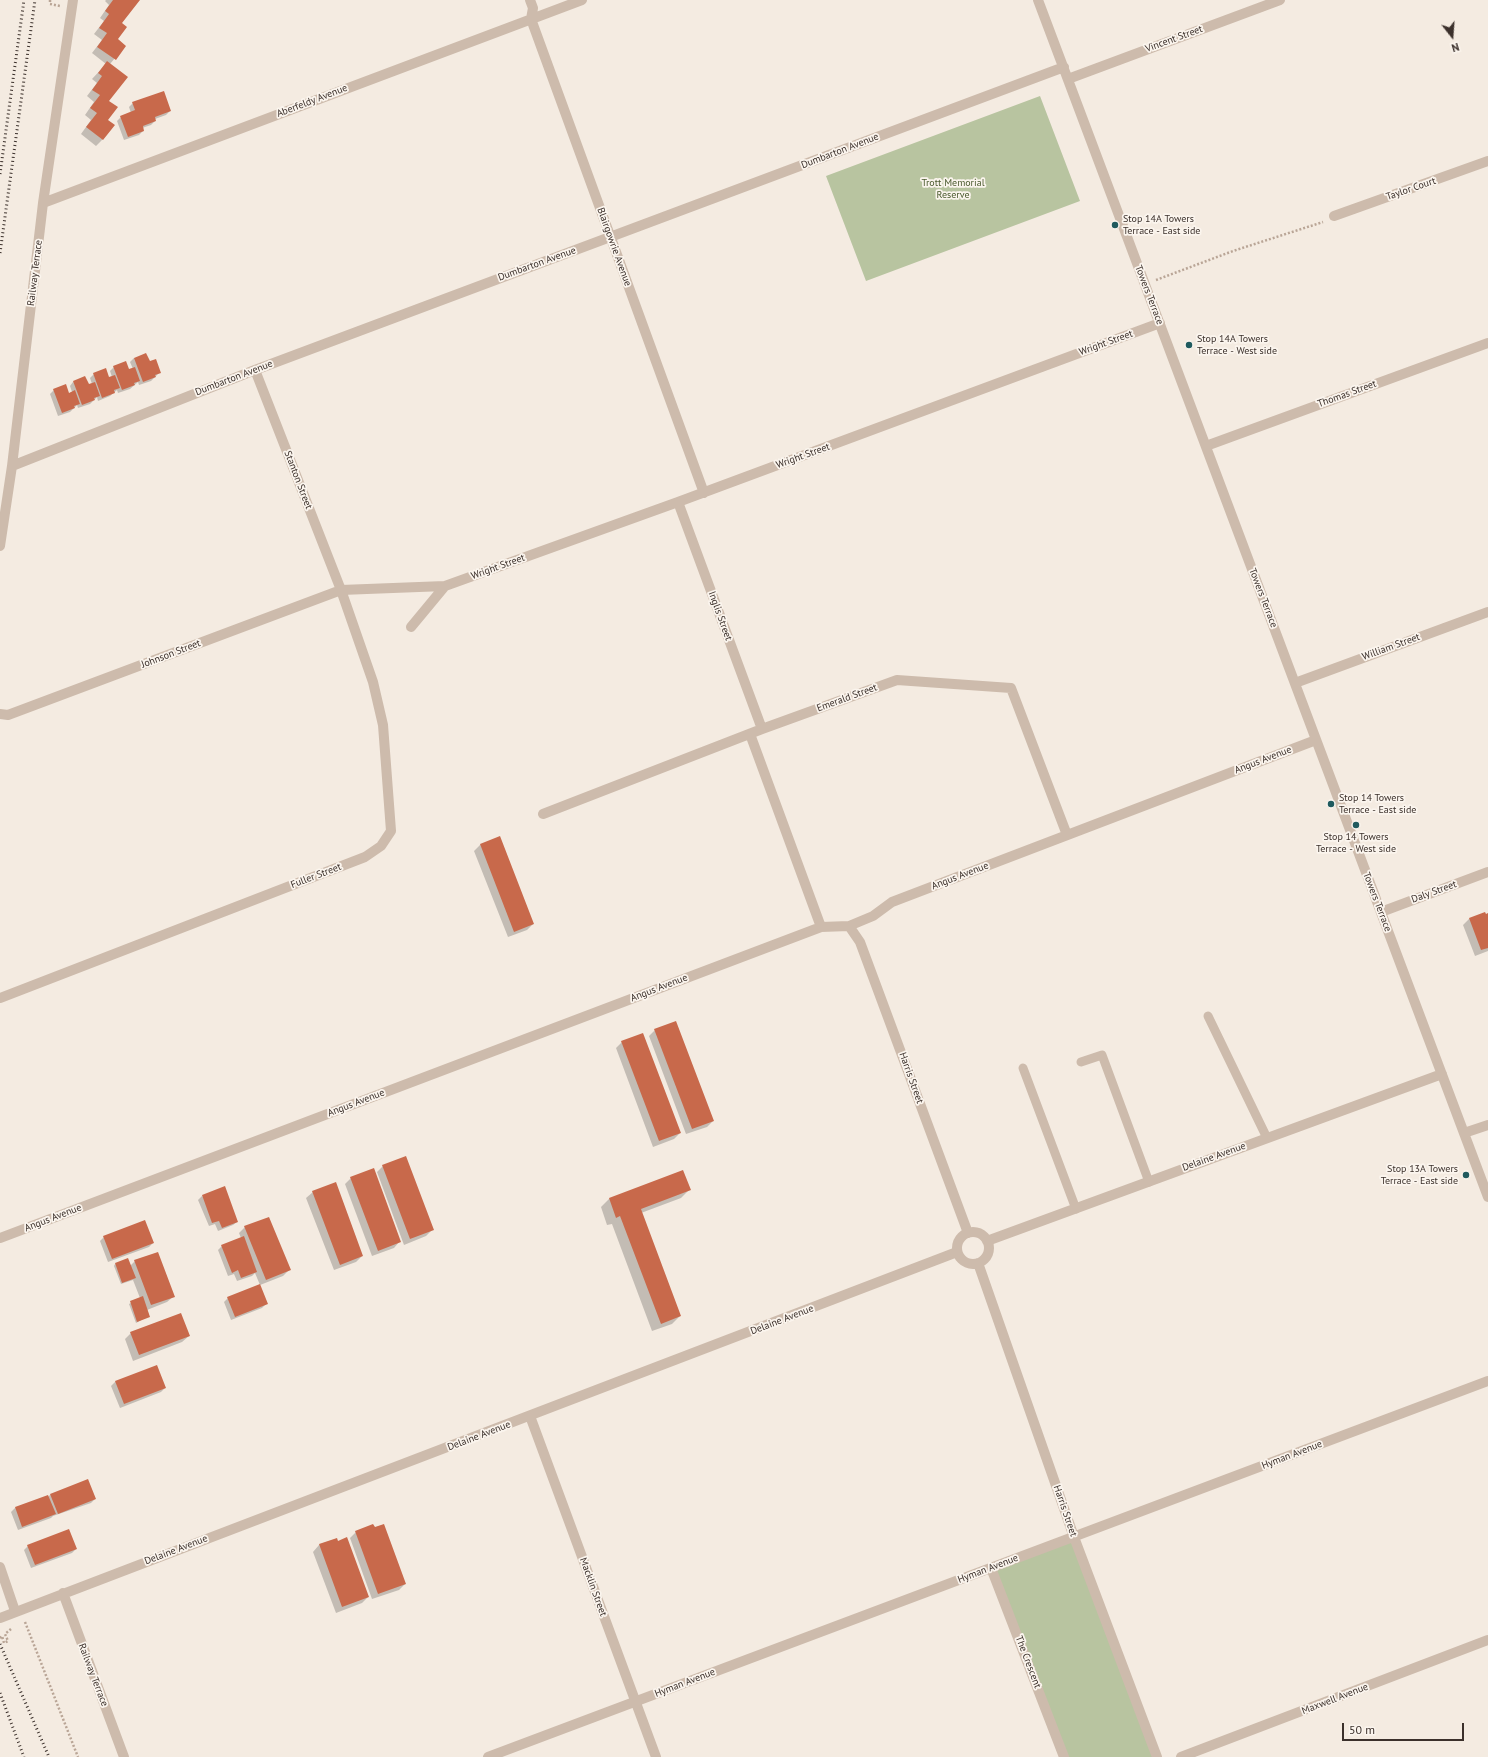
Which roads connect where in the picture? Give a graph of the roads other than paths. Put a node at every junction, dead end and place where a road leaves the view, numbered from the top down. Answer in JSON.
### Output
{"nodes":[{"id":1,"x":73,"y":0,"type":"edge"},
{"id":2,"x":530,"y":0,"type":"edge"},
{"id":3,"x":582,"y":0,"type":"edge"},
{"id":4,"x":1038,"y":0,"type":"edge"},
{"id":5,"x":1280,"y":0,"type":"edge"},
{"id":6,"x":531,"y":19,"type":"junction"},
{"id":7,"x":1064,"y":67,"type":"junction"},
{"id":8,"x":1068,"y":79,"type":"junction"},
{"id":9,"x":1488,"y":161,"type":"edge"},
{"id":10,"x":43,"y":203,"type":"junction"},
{"id":11,"x":1334,"y":216,"type":"road end"},
{"id":12,"x":610,"y":237,"type":"junction"},
{"id":13,"x":1160,"y":323,"type":"junction"},
{"id":14,"x":1488,"y":343,"type":"edge"},
{"id":15,"x":255,"y":370,"type":"junction"},
{"id":16,"x":1206,"y":446,"type":"junction"},
{"id":17,"x":12,"y":466,"type":"junction"},
{"id":18,"x":704,"y":493,"type":"junction"},
{"id":19,"x":678,"y":502,"type":"junction"},
{"id":20,"x":0,"y":546,"type":"edge"},
{"id":21,"x":444,"y":586,"type":"junction"},
{"id":22,"x":341,"y":590,"type":"junction"},
{"id":23,"x":1488,"y":612,"type":"edge"},
{"id":24,"x":412,"y":627,"type":"dead end"},
{"id":25,"x":1295,"y":683,"type":"junction"},
{"id":26,"x":0,"y":714,"type":"edge"},
{"id":27,"x":762,"y":729,"type":"junction"},
{"id":28,"x":750,"y":734,"type":"junction"},
{"id":29,"x":1316,"y":740,"type":"junction"},
{"id":30,"x":543,"y":814,"type":"dead end"},
{"id":31,"x":1067,"y":835,"type":"junction"},
{"id":32,"x":1488,"y":872,"type":"edge"},
{"id":33,"x":1381,"y":912,"type":"junction"},
{"id":34,"x":849,"y":926,"type":"junction"},
{"id":35,"x":821,"y":927,"type":"junction"},
{"id":36,"x":0,"y":998,"type":"edge"},
{"id":37,"x":1208,"y":1016,"type":"dead end"},
{"id":38,"x":1081,"y":1062,"type":"dead end"},
{"id":39,"x":1023,"y":1068,"type":"dead end"},
{"id":40,"x":1442,"y":1074,"type":"junction"},
{"id":41,"x":1488,"y":1125,"type":"edge"},
{"id":42,"x":1464,"y":1134,"type":"junction"},
{"id":43,"x":1267,"y":1138,"type":"junction"},
{"id":44,"x":1149,"y":1182,"type":"junction"},
{"id":45,"x":1488,"y":1197,"type":"edge"},
{"id":46,"x":1076,"y":1208,"type":"junction"},
{"id":47,"x":968,"y":1233,"type":"junction"},
{"id":48,"x":0,"y":1238,"type":"edge"},
{"id":49,"x":987,"y":1241,"type":"junction"},
{"id":50,"x":957,"y":1252,"type":"junction"},
{"id":51,"x":978,"y":1263,"type":"junction"},
{"id":52,"x":1488,"y":1381,"type":"edge"},
{"id":53,"x":530,"y":1416,"type":"junction"},
{"id":54,"x":1074,"y":1537,"type":"junction"},
{"id":55,"x":0,"y":1567,"type":"edge"},
{"id":56,"x":991,"y":1568,"type":"junction"},
{"id":57,"x":63,"y":1593,"type":"junction"},
{"id":58,"x":15,"y":1611,"type":"junction"},
{"id":59,"x":0,"y":1618,"type":"edge"},
{"id":60,"x":1488,"y":1640,"type":"edge"},
{"id":61,"x":636,"y":1702,"type":"junction"},
{"id":62,"x":124,"y":1757,"type":"edge"},
{"id":63,"x":488,"y":1757,"type":"edge"},
{"id":64,"x":656,"y":1757,"type":"edge"},
{"id":65,"x":1064,"y":1757,"type":"edge"},
{"id":66,"x":1157,"y":1757,"type":"edge"},
{"id":67,"x":1181,"y":1757,"type":"edge"}],
"edges":[{"from":1,"to":10,"type":"street","name":"Railway Terrace"},
{"from":2,"to":6,"type":"street","name":"Blairgowrie Avenue"},
{"from":3,"to":6,"type":"street","name":"Aberfeldy Avenue"},
{"from":4,"to":7,"type":"street","name":"Towers Terrace"},
{"from":5,"to":8,"type":"street","name":"Vincent Street"},
{"from":6,"to":10,"type":"street","name":"Aberfeldy Avenue"},
{"from":6,"to":12,"type":"street","name":"Blairgowrie Avenue"},
{"from":7,"to":8,"type":"street","name":"Towers Terrace"},
{"from":7,"to":12,"type":"street","name":"Dumbarton Avenue"},
{"from":8,"to":13,"type":"street","name":"Towers Terrace"},
{"from":9,"to":11,"type":"street","name":"Taylor Court"},
{"from":10,"to":17,"type":"street","name":"Railway Terrace"},
{"from":12,"to":15,"type":"street","name":"Dumbarton Avenue"},
{"from":12,"to":18,"type":"street","name":"Blairgowrie Avenue"},
{"from":13,"to":16,"type":"street","name":"Towers Terrace"},
{"from":13,"to":18,"type":"street","name":"Wright Street"},
{"from":14,"to":16,"type":"street","name":"Thomas Street"},
{"from":15,"to":17,"type":"street","name":"Dumbarton Avenue"},
{"from":15,"to":22,"type":"street","name":"Stanton Street"},
{"from":16,"to":25,"type":"street","name":"Towers Terrace"},
{"from":17,"to":20,"type":"street","name":"Railway Terrace"},
{"from":18,"to":19,"type":"street","name":"Wright Street"},
{"from":19,"to":21,"type":"street","name":"Wright Street"},
{"from":19,"to":27,"type":"street","name":"Inglis Street"},
{"from":21,"to":22,"type":"street","name":"Wright Street"},
{"from":21,"to":24,"type":"street"},
{"from":22,"to":26,"type":"street","name":"Johnson Street"},
{"from":22,"to":36,"type":"street","name":"Fuller Street"},
{"from":23,"to":25,"type":"street","name":"William Street"},
{"from":25,"to":29,"type":"street","name":"Towers Terrace"},
{"from":27,"to":28,"type":"street","name":"Emerald Street"},
{"from":27,"to":31,"type":"street","name":"Emerald Street"},
{"from":28,"to":30,"type":"street","name":"Emerald Street"},
{"from":28,"to":35,"type":"street"},
{"from":29,"to":31,"type":"street","name":"Angus Avenue"},
{"from":29,"to":33,"type":"street","name":"Towers Terrace"},
{"from":31,"to":34,"type":"street","name":"Angus Avenue"},
{"from":32,"to":33,"type":"street","name":"Daly Street"},
{"from":33,"to":40,"type":"street","name":"Towers Terrace"},
{"from":34,"to":35,"type":"street","name":"Angus Avenue"},
{"from":34,"to":47,"type":"street","name":"Harris Street"},
{"from":35,"to":48,"type":"street","name":"Angus Avenue"},
{"from":37,"to":43,"type":"lane"},
{"from":38,"to":44,"type":"lane"},
{"from":39,"to":46,"type":"lane"},
{"from":40,"to":42,"type":"street","name":"Towers Terrace"},
{"from":40,"to":43,"type":"street","name":"Delaine Avenue"},
{"from":41,"to":42,"type":"street"},
{"from":42,"to":45,"type":"street","name":"Towers Terrace"},
{"from":43,"to":44,"type":"street","name":"Delaine Avenue"},
{"from":44,"to":46,"type":"street","name":"Delaine Avenue"},
{"from":46,"to":49,"type":"street","name":"Delaine Avenue"},
{"from":47,"to":49,"type":"street"},
{"from":47,"to":50,"type":"street"},
{"from":49,"to":51,"type":"street"},
{"from":50,"to":51,"type":"street"},
{"from":50,"to":53,"type":"street","name":"Delaine Avenue"},
{"from":51,"to":54,"type":"street","name":"Harris Street"},
{"from":52,"to":54,"type":"street","name":"Hyman Avenue"},
{"from":53,"to":57,"type":"street","name":"Delaine Avenue"},
{"from":53,"to":61,"type":"street","name":"Macklin Street"},
{"from":54,"to":56,"type":"street","name":"Hyman Avenue"},
{"from":54,"to":66,"type":"street","name":"Harris Street"},
{"from":55,"to":58,"type":"street"},
{"from":56,"to":61,"type":"street","name":"Hyman Avenue"},
{"from":56,"to":65,"type":"street","name":"The Crescent"},
{"from":57,"to":58,"type":"street","name":"Delaine Avenue"},
{"from":57,"to":62,"type":"street","name":"Railway Terrace"},
{"from":58,"to":59,"type":"street","name":"Delaine Avenue"},
{"from":60,"to":67,"type":"street","name":"Maxwell Avenue"},
{"from":61,"to":63,"type":"street","name":"Hyman Avenue"},
{"from":61,"to":64,"type":"street","name":"Macklin Street"}]}
